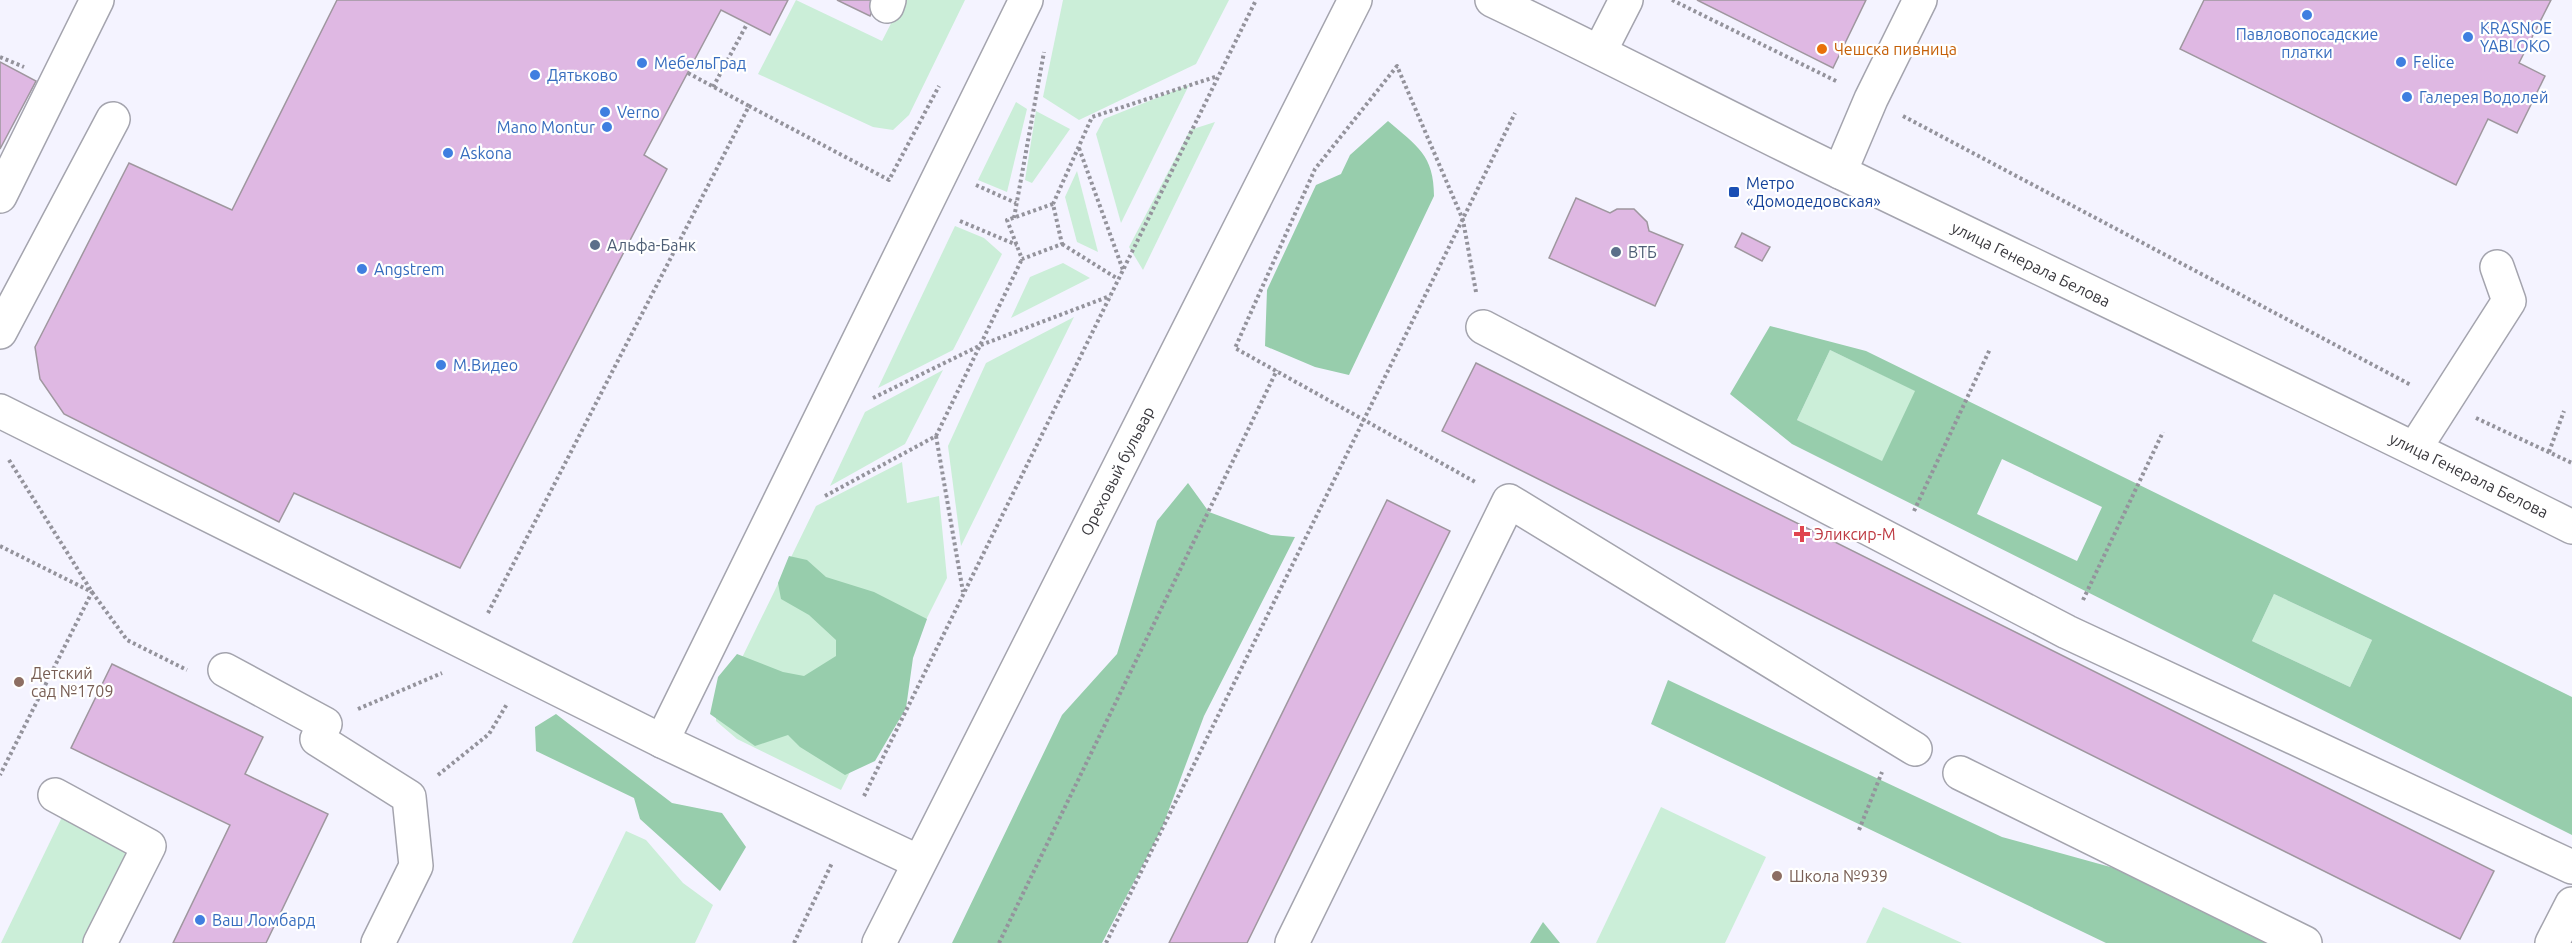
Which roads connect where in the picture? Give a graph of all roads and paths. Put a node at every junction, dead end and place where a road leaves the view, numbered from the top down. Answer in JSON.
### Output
{"nodes":[{"id":1,"x":97,"y":0,"type":"edge"},
{"id":2,"x":1026,"y":0,"type":"edge"},
{"id":3,"x":1256,"y":0,"type":"edge"},
{"id":4,"x":1355,"y":0,"type":"edge"},
{"id":5,"x":1492,"y":0,"type":"edge"},
{"id":6,"x":1626,"y":0,"type":"edge"},
{"id":7,"x":1672,"y":0,"type":"edge"},
{"id":8,"x":1920,"y":0,"type":"edge"},
{"id":9,"x":747,"y":24,"type":"dead end"},
{"id":10,"x":1044,"y":51,"type":"dead end"},
{"id":11,"x":1600,"y":51,"type":"junction"},
{"id":12,"x":688,"y":73,"type":"dead end"},
{"id":13,"x":1219,"y":76,"type":"junction"},
{"id":14,"x":939,"y":85,"type":"dead end"},
{"id":15,"x":714,"y":87,"type":"junction"},
{"id":16,"x":1871,"y":99,"type":"junction"},
{"id":17,"x":749,"y":106,"type":"junction"},
{"id":18,"x":1515,"y":114,"type":"dead end"},
{"id":19,"x":113,"y":119,"type":"dead end"},
{"id":20,"x":1078,"y":148,"type":"junction"},
{"id":21,"x":1840,"y":172,"type":"junction"},
{"id":22,"x":967,"y":181,"type":"dead end"},
{"id":23,"x":0,"y":196,"type":"edge"},
{"id":24,"x":1016,"y":203,"type":"junction"},
{"id":25,"x":1053,"y":204,"type":"junction"},
{"id":26,"x":1014,"y":218,"type":"junction"},
{"id":27,"x":1464,"y":220,"type":"junction"},
{"id":28,"x":958,"y":221,"type":"dead end"},
{"id":29,"x":1062,"y":244,"type":"junction"},
{"id":30,"x":1017,"y":245,"type":"junction"},
{"id":31,"x":1022,"y":259,"type":"junction"},
{"id":32,"x":2497,"y":267,"type":"dead end"},
{"id":33,"x":1123,"y":270,"type":"junction"},
{"id":34,"x":1118,"y":279,"type":"junction"},
{"id":35,"x":1110,"y":296,"type":"junction"},
{"id":36,"x":1483,"y":327,"type":"joint"},
{"id":37,"x":0,"y":332,"type":"edge"},
{"id":38,"x":981,"y":345,"type":"junction"},
{"id":39,"x":1990,"y":349,"type":"dead end"},
{"id":40,"x":1277,"y":370,"type":"junction"},
{"id":41,"x":866,"y":401,"type":"dead end"},
{"id":42,"x":2444,"y":402,"type":"junction"},
{"id":43,"x":0,"y":411,"type":"edge"},
{"id":44,"x":2564,"y":411,"type":"dead end"},
{"id":45,"x":1364,"y":422,"type":"junction"},
{"id":46,"x":2163,"y":432,"type":"dead end"},
{"id":47,"x":936,"y":436,"type":"junction"},
{"id":48,"x":2415,"y":448,"type":"junction"},
{"id":49,"x":2549,"y":452,"type":"junction"},
{"id":50,"x":6,"y":459,"type":"dead end"},
{"id":51,"x":2572,"y":463,"type":"edge"},
{"id":52,"x":817,"y":501,"type":"dead end"},
{"id":53,"x":1509,"y":501,"type":"junction"},
{"id":54,"x":2572,"y":527,"type":"edge"},
{"id":55,"x":1899,"y":544,"type":"junction"},
{"id":56,"x":0,"y":546,"type":"edge"},
{"id":57,"x":92,"y":592,"type":"junction"},
{"id":58,"x":964,"y":594,"type":"junction"},
{"id":59,"x":2067,"y":632,"type":"junction"},
{"id":60,"x":127,"y":640,"type":"dead end"},
{"id":61,"x":472,"y":644,"type":"junction"},
{"id":62,"x":225,"y":670,"type":"dead end"},
{"id":63,"x":527,"y":672,"type":"junction"},
{"id":64,"x":452,"y":676,"type":"dead end"},
{"id":65,"x":325,"y":724,"type":"junction"},
{"id":66,"x":662,"y":741,"type":"junction"},
{"id":67,"x":1906,"y":743,"type":"joint"},
{"id":68,"x":1960,"y":773,"type":"dead end"},
{"id":69,"x":0,"y":775,"type":"edge"},
{"id":70,"x":55,"y":795,"type":"dead end"},
{"id":71,"x":409,"y":797,"type":"junction"},
{"id":72,"x":848,"y":830,"type":"junction"},
{"id":73,"x":1859,"y":830,"type":"dead end"},
{"id":74,"x":919,"y":862,"type":"junction"},
{"id":75,"x":2572,"y":867,"type":"edge"},
{"id":76,"x":2572,"y":904,"type":"edge"},
{"id":77,"x":100,"y":943,"type":"edge"},
{"id":78,"x":378,"y":943,"type":"edge"},
{"id":79,"x":794,"y":943,"type":"edge"},
{"id":80,"x":879,"y":943,"type":"edge"},
{"id":81,"x":999,"y":943,"type":"edge"},
{"id":82,"x":1106,"y":943,"type":"edge"},
{"id":83,"x":1292,"y":943,"type":"edge"},
{"id":84,"x":2305,"y":943,"type":"edge"},
{"id":85,"x":2552,"y":943,"type":"edge"}],
"edges":[{"from":1,"to":23,"type":"street"},
{"from":2,"to":66,"type":"street"},
{"from":3,"to":13,"type":"path"},
{"from":4,"to":74,"type":"street","name":"Ореховый бульвар"},
{"from":5,"to":11,"type":"street","name":"улица Генерала Белова"},
{"from":6,"to":11,"type":"street"},
{"from":7,"to":16,"type":"path"},
{"from":8,"to":16,"type":"street"},
{"from":9,"to":15,"type":"path"},
{"from":10,"to":24,"type":"path"},
{"from":11,"to":21,"type":"street","name":"улица Генерала Белова"},
{"from":12,"to":15,"type":"path"},
{"from":13,"to":20,"type":"path"},
{"from":13,"to":33,"type":"path"},
{"from":14,"to":17,"type":"path"},
{"from":15,"to":17,"type":"path"},
{"from":16,"to":21,"type":"street"},
{"from":16,"to":42,"type":"path"},
{"from":17,"to":61,"type":"path"},
{"from":18,"to":27,"type":"path"},
{"from":19,"to":37,"type":"street"},
{"from":20,"to":25,"type":"path"},
{"from":20,"to":33,"type":"path"},
{"from":21,"to":48,"type":"street","name":"улица Генерала Белова"},
{"from":22,"to":24,"type":"path"},
{"from":24,"to":26,"type":"path"},
{"from":25,"to":26,"type":"path"},
{"from":25,"to":29,"type":"path"},
{"from":26,"to":30,"type":"path"},
{"from":27,"to":36,"type":"path"},
{"from":27,"to":40,"type":"path"},
{"from":27,"to":45,"type":"path"},
{"from":28,"to":30,"type":"path"},
{"from":29,"to":31,"type":"path"},
{"from":29,"to":34,"type":"path"},
{"from":30,"to":31,"type":"path"},
{"from":31,"to":38,"type":"path"},
{"from":32,"to":42,"type":"street"},
{"from":33,"to":34,"type":"path"},
{"from":34,"to":35,"type":"path"},
{"from":35,"to":38,"type":"path"},
{"from":35,"to":58,"type":"path"},
{"from":36,"to":55,"type":"street"},
{"from":38,"to":41,"type":"path"},
{"from":38,"to":47,"type":"path"},
{"from":39,"to":55,"type":"path"},
{"from":40,"to":45,"type":"path"},
{"from":40,"to":81,"type":"path"},
{"from":42,"to":48,"type":"street"},
{"from":42,"to":49,"type":"path"},
{"from":43,"to":61,"type":"street"},
{"from":44,"to":49,"type":"path"},
{"from":45,"to":53,"type":"path"},
{"from":45,"to":82,"type":"path"},
{"from":46,"to":59,"type":"path"},
{"from":47,"to":52,"type":"path"},
{"from":47,"to":58,"type":"path"},
{"from":48,"to":54,"type":"street","name":"улица Генерала Белова"},
{"from":49,"to":51,"type":"path"},
{"from":50,"to":57,"type":"path"},
{"from":53,"to":67,"type":"street"},
{"from":53,"to":83,"type":"street"},
{"from":55,"to":59,"type":"street"},
{"from":56,"to":57,"type":"path"},
{"from":57,"to":60,"type":"path"},
{"from":57,"to":69,"type":"path"},
{"from":58,"to":72,"type":"path"},
{"from":59,"to":75,"type":"street"},
{"from":61,"to":63,"type":"street"},
{"from":62,"to":65,"type":"street"},
{"from":63,"to":66,"type":"street"},
{"from":63,"to":71,"type":"path"},
{"from":64,"to":65,"type":"path"},
{"from":65,"to":71,"type":"street"},
{"from":66,"to":72,"type":"street"},
{"from":67,"to":73,"type":"path"},
{"from":68,"to":84,"type":"street"},
{"from":70,"to":77,"type":"street"},
{"from":71,"to":78,"type":"street"},
{"from":72,"to":74,"type":"street"},
{"from":72,"to":79,"type":"path"},
{"from":74,"to":80,"type":"street","name":"Ореховый бульвар"},
{"from":76,"to":85,"type":"street"}]}
